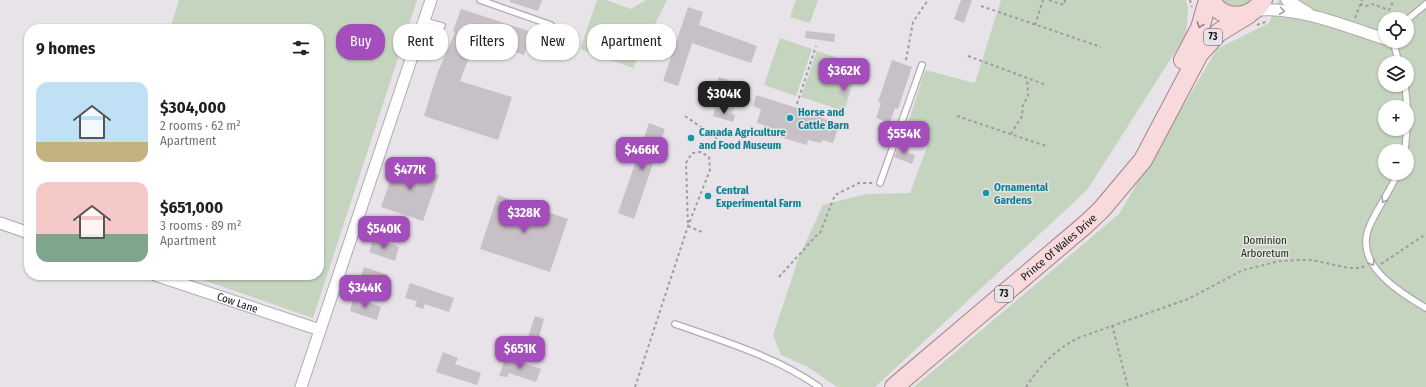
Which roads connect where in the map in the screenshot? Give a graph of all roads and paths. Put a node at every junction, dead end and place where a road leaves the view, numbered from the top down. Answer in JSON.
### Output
{"nodes":[{"id":1,"x":431,"y":0,"type":"edge"},
{"id":2,"x":480,"y":0,"type":"edge"},
{"id":3,"x":928,"y":0,"type":"edge"},
{"id":4,"x":1043,"y":0,"type":"edge"},
{"id":5,"x":1049,"y":0,"type":"edge"},
{"id":6,"x":1065,"y":0,"type":"edge"},
{"id":7,"x":1208,"y":0,"type":"edge"},
{"id":8,"x":1211,"y":0,"type":"edge"},
{"id":9,"x":1287,"y":0,"type":"edge"},
{"id":10,"x":1362,"y":0,"type":"edge"},
{"id":11,"x":1394,"y":0,"type":"edge"},
{"id":12,"x":1360,"y":4,"type":"junction"},
{"id":13,"x":1426,"y":4,"type":"edge"},
{"id":14,"x":981,"y":6,"type":"dead end"},
{"id":15,"x":1255,"y":13,"type":"edge"},
{"id":16,"x":1310,"y":14,"type":"junction"},
{"id":17,"x":1414,"y":14,"type":"edge"},
{"id":18,"x":424,"y":20,"type":"junction"},
{"id":19,"x":1270,"y":21,"type":"dead end"},
{"id":20,"x":436,"y":24,"type":"edge"},
{"id":21,"x":548,"y":24,"type":"edge"},
{"id":22,"x":1035,"y":25,"type":"junction"},
{"id":23,"x":1352,"y":28,"type":"junction"},
{"id":24,"x":1378,"y":37,"type":"edge"},
{"id":25,"x":816,"y":46,"type":"dead end"},
{"id":26,"x":1101,"y":47,"type":"dead end"},
{"id":27,"x":968,"y":56,"type":"dead end"},
{"id":28,"x":906,"y":60,"type":"dead end"},
{"id":29,"x":922,"y":65,"type":"dead end"},
{"id":30,"x":1027,"y":78,"type":"junction"},
{"id":31,"x":1046,"y":84,"type":"dead end"},
{"id":32,"x":1406,"y":92,"type":"edge"},
{"id":33,"x":797,"y":104,"type":"dead end"},
{"id":34,"x":685,"y":116,"type":"dead end"},
{"id":35,"x":958,"y":116,"type":"dead end"},
{"id":36,"x":1011,"y":134,"type":"junction"},
{"id":37,"x":1406,"y":144,"type":"edge"},
{"id":38,"x":728,"y":146,"type":"dead end"},
{"id":39,"x":1046,"y":146,"type":"dead end"},
{"id":40,"x":1394,"y":180,"type":"edge"},
{"id":41,"x":880,"y":183,"type":"joint"},
{"id":42,"x":1111,"y":197,"type":"junction"},
{"id":43,"x":0,"y":223,"type":"edge"},
{"id":44,"x":688,"y":226,"type":"junction"},
{"id":45,"x":24,"y":231,"type":"edge"},
{"id":46,"x":702,"y":232,"type":"dead end"},
{"id":47,"x":1426,"y":234,"type":"edge"},
{"id":48,"x":1371,"y":262,"type":"junction"},
{"id":49,"x":1376,"y":269,"type":"junction"},
{"id":50,"x":779,"y":277,"type":"dead end"},
{"id":51,"x":170,"y":280,"type":"edge"},
{"id":52,"x":1426,"y":308,"type":"edge"},
{"id":53,"x":675,"y":324,"type":"dead end"},
{"id":54,"x":1112,"y":325,"type":"junction"},
{"id":55,"x":320,"y":330,"type":"junction"},
{"id":56,"x":301,"y":387,"type":"edge"},
{"id":57,"x":635,"y":387,"type":"edge"},
{"id":58,"x":819,"y":387,"type":"edge"},
{"id":59,"x":894,"y":387,"type":"edge"},
{"id":60,"x":1026,"y":387,"type":"edge"},
{"id":61,"x":1128,"y":387,"type":"edge"}],
"edges":[{"from":1,"to":18,"type":"street"},
{"from":2,"to":21,"type":"lane"},
{"from":3,"to":28,"type":"path"},
{"from":4,"to":22,"type":"path"},
{"from":5,"to":6,"type":"path"},
{"from":7,"to":42,"type":"main road","name":"Prince Of Wales Drive","number":"73","one_way":true},
{"from":8,"to":15,"type":"main road","number":"73"},
{"from":9,"to":16,"type":"street"},
{"from":10,"to":12,"type":"path"},
{"from":11,"to":12,"type":"path"},
{"from":12,"to":23,"type":"path"},
{"from":13,"to":17,"type":"lane"},
{"from":14,"to":22,"type":"path"},
{"from":15,"to":16,"type":"street","one_way":true},
{"from":15,"to":19,"type":"path"},
{"from":15,"to":42,"type":"main road","name":"Prince Of Wales Drive","number":"73"},
{"from":16,"to":23,"type":"street"},
{"from":18,"to":20,"type":"lane"},
{"from":18,"to":55,"type":"street"},
{"from":22,"to":26,"type":"path"},
{"from":23,"to":24,"type":"street"},
{"from":25,"to":33,"type":"path"},
{"from":27,"to":30,"type":"path"},
{"from":29,"to":41,"type":"lane"},
{"from":30,"to":31,"type":"path"},
{"from":30,"to":36,"type":"path"},
{"from":32,"to":37,"type":"lane"},
{"from":34,"to":38,"type":"path"},
{"from":35,"to":36,"type":"path"},
{"from":36,"to":39,"type":"path"},
{"from":40,"to":48,"type":"lane","one_way":true},
{"from":41,"to":50,"type":"path"},
{"from":42,"to":59,"type":"main road","name":"Prince Of Wales Drive","number":"73"},
{"from":43,"to":45,"type":"street"},
{"from":44,"to":44,"type":"path"},
{"from":44,"to":46,"type":"path"},
{"from":44,"to":57,"type":"path"},
{"from":47,"to":49,"type":"path"},
{"from":48,"to":49,"type":"lane","one_way":true},
{"from":48,"to":54,"type":"path"},
{"from":49,"to":52,"type":"lane"},
{"from":51,"to":55,"type":"street","name":"Cow Lane"},
{"from":53,"to":58,"type":"lane"},
{"from":54,"to":60,"type":"path"},
{"from":54,"to":61,"type":"path"},
{"from":55,"to":56,"type":"street"}]}
